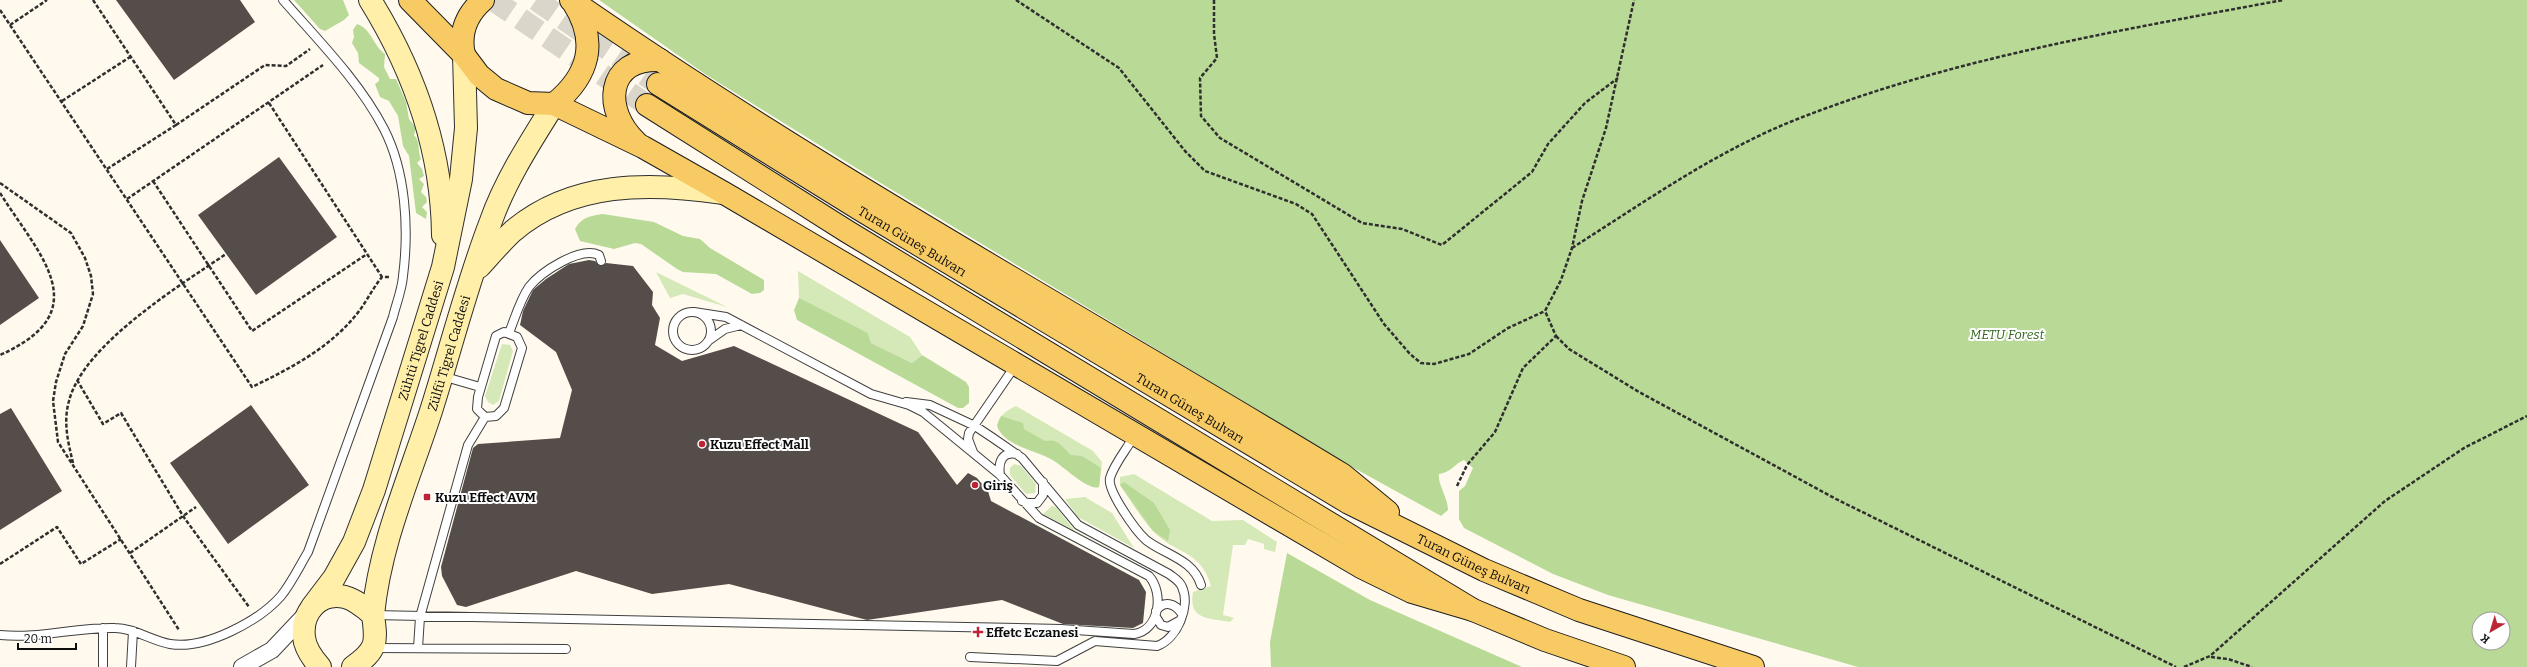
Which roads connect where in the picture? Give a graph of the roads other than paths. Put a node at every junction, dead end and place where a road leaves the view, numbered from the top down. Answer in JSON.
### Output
{"nodes":[{"id":1,"x":283,"y":0,"type":"edge"},
{"id":2,"x":370,"y":0,"type":"edge"},
{"id":3,"x":410,"y":0,"type":"edge"},
{"id":4,"x":483,"y":0,"type":"edge"},
{"id":5,"x":571,"y":0,"type":"edge"},
{"id":6,"x":464,"y":55,"type":"junction"},
{"id":7,"x":660,"y":60,"type":"junction"},
{"id":8,"x":658,"y":84,"type":"tunnel mouth"},
{"id":9,"x":554,"y":104,"type":"junction"},
{"id":10,"x":647,"y":105,"type":"tunnel mouth"},
{"id":11,"x":643,"y":147,"type":"junction"},
{"id":12,"x":724,"y":193,"type":"junction"},
{"id":13,"x":601,"y":261,"type":"dead end"},
{"id":14,"x":443,"y":264,"type":"junction"},
{"id":15,"x":473,"y":274,"type":"junction"},
{"id":16,"x":694,"y":312,"type":"junction"},
{"id":17,"x":741,"y":325,"type":"junction"},
{"id":18,"x":509,"y":332,"type":"junction"},
{"id":19,"x":707,"y":342,"type":"junction"},
{"id":20,"x":1015,"y":366,"type":"junction"},
{"id":21,"x":441,"y":376,"type":"junction"},
{"id":22,"x":480,"y":387,"type":"junction"},
{"id":23,"x":895,"y":401,"type":"junction"},
{"id":24,"x":485,"y":417,"type":"junction"},
{"id":25,"x":975,"y":426,"type":"junction"},
{"id":26,"x":1134,"y":436,"type":"junction"},
{"id":27,"x":1017,"y":454,"type":"junction"},
{"id":28,"x":976,"y":456,"type":"junction"},
{"id":29,"x":1000,"y":475,"type":"junction"},
{"id":30,"x":1043,"y":482,"type":"junction"},
{"id":31,"x":1022,"y":501,"type":"junction"},
{"id":32,"x":1423,"y":541,"type":"junction"},
{"id":33,"x":1201,"y":585,"type":"dead end"},
{"id":34,"x":312,"y":607,"type":"junction"},
{"id":35,"x":1473,"y":610,"type":"junction"},
{"id":36,"x":1156,"y":614,"type":"junction"},
{"id":37,"x":373,"y":615,"type":"junction"},
{"id":38,"x":420,"y":617,"type":"junction"},
{"id":39,"x":1181,"y":617,"type":"junction"},
{"id":40,"x":103,"y":628,"type":"junction"},
{"id":41,"x":133,"y":631,"type":"junction"},
{"id":42,"x":0,"y":635,"type":"edge"},
{"id":43,"x":418,"y":648,"type":"junction"},
{"id":44,"x":566,"y":649,"type":"dead end"},
{"id":45,"x":970,"y":657,"type":"dead end"},
{"id":46,"x":378,"y":658,"type":"edge"},
{"id":47,"x":103,"y":667,"type":"edge"},
{"id":48,"x":131,"y":667,"type":"edge"},
{"id":49,"x":242,"y":667,"type":"edge"},
{"id":50,"x":320,"y":667,"type":"edge"},
{"id":51,"x":353,"y":667,"type":"edge"},
{"id":52,"x":1624,"y":667,"type":"edge"},
{"id":53,"x":1753,"y":667,"type":"edge"}],
"edges":[{"from":1,"to":41,"type":"lane"},
{"from":2,"to":14,"type":"main road"},
{"from":3,"to":6,"type":"main road"},
{"from":4,"to":6,"type":"main road"},
{"from":5,"to":7,"type":"main road"},
{"from":5,"to":9,"type":"main road"},
{"from":6,"to":9,"type":"main road"},
{"from":6,"to":14,"type":"main road","name":"Zühtü Tigrel Caddesi"},
{"from":7,"to":11,"type":"main road"},
{"from":7,"to":32,"type":"main road"},
{"from":8,"to":32,"type":"main road","name":"Turan Güneş Bulvarı"},
{"from":9,"to":11,"type":"main road"},
{"from":9,"to":15,"type":"main road","name":"Zülfü Tigrel Caddesi"},
{"from":10,"to":35,"type":"main road","name":"Turan Güneş Bulvarı"},
{"from":11,"to":12,"type":"main road"},
{"from":12,"to":15,"type":"main road"},
{"from":12,"to":20,"type":"main road"},
{"from":13,"to":18,"type":"lane"},
{"from":14,"to":34,"type":"main road","name":"Zühtü Tigrel Caddesi"},
{"from":15,"to":21,"type":"main road","name":"Zülfü Tigrel Caddesi"},
{"from":16,"to":17,"type":"lane"},
{"from":16,"to":19,"type":"lane"},
{"from":16,"to":19,"type":"lane"},
{"from":17,"to":19,"type":"lane"},
{"from":17,"to":23,"type":"lane"},
{"from":18,"to":22,"type":"lane"},
{"from":18,"to":24,"type":"lane"},
{"from":20,"to":25,"type":"lane"},
{"from":20,"to":26,"type":"main road"},
{"from":21,"to":22,"type":"lane"},
{"from":21,"to":37,"type":"main road","name":"Zülfü Tigrel Caddesi"},
{"from":22,"to":24,"type":"lane"},
{"from":23,"to":25,"type":"lane"},
{"from":23,"to":28,"type":"lane"},
{"from":24,"to":38,"type":"lane"},
{"from":25,"to":27,"type":"lane"},
{"from":25,"to":28,"type":"lane"},
{"from":26,"to":33,"type":"lane"},
{"from":26,"to":35,"type":"main road"},
{"from":27,"to":29,"type":"lane"},
{"from":27,"to":30,"type":"lane"},
{"from":28,"to":29,"type":"lane"},
{"from":29,"to":31,"type":"lane"},
{"from":30,"to":31,"type":"lane"},
{"from":30,"to":39,"type":"lane"},
{"from":31,"to":36,"type":"lane"},
{"from":32,"to":53,"type":"main road","name":"Turan Güneş Bulvarı"},
{"from":34,"to":37,"type":"main road"},
{"from":34,"to":49,"type":"street"},
{"from":34,"to":50,"type":"main road","name":"Zühtü Tigrel Caddesi"},
{"from":35,"to":52,"type":"main road","name":"Turan Güneş Bulvarı"},
{"from":36,"to":38,"type":"lane"},
{"from":36,"to":39,"type":"lane"},
{"from":36,"to":39,"type":"lane"},
{"from":37,"to":38,"type":"lane"},
{"from":37,"to":46,"type":"main road","name":"Zülfü Tigrel Caddesi"},
{"from":38,"to":43,"type":"lane"},
{"from":39,"to":45,"type":"lane"},
{"from":40,"to":41,"type":"lane"},
{"from":40,"to":42,"type":"lane"},
{"from":40,"to":47,"type":"lane"},
{"from":41,"to":48,"type":"lane"},
{"from":43,"to":44,"type":"lane"},
{"from":43,"to":46,"type":"lane"},
{"from":46,"to":51,"type":"main road"}]}
